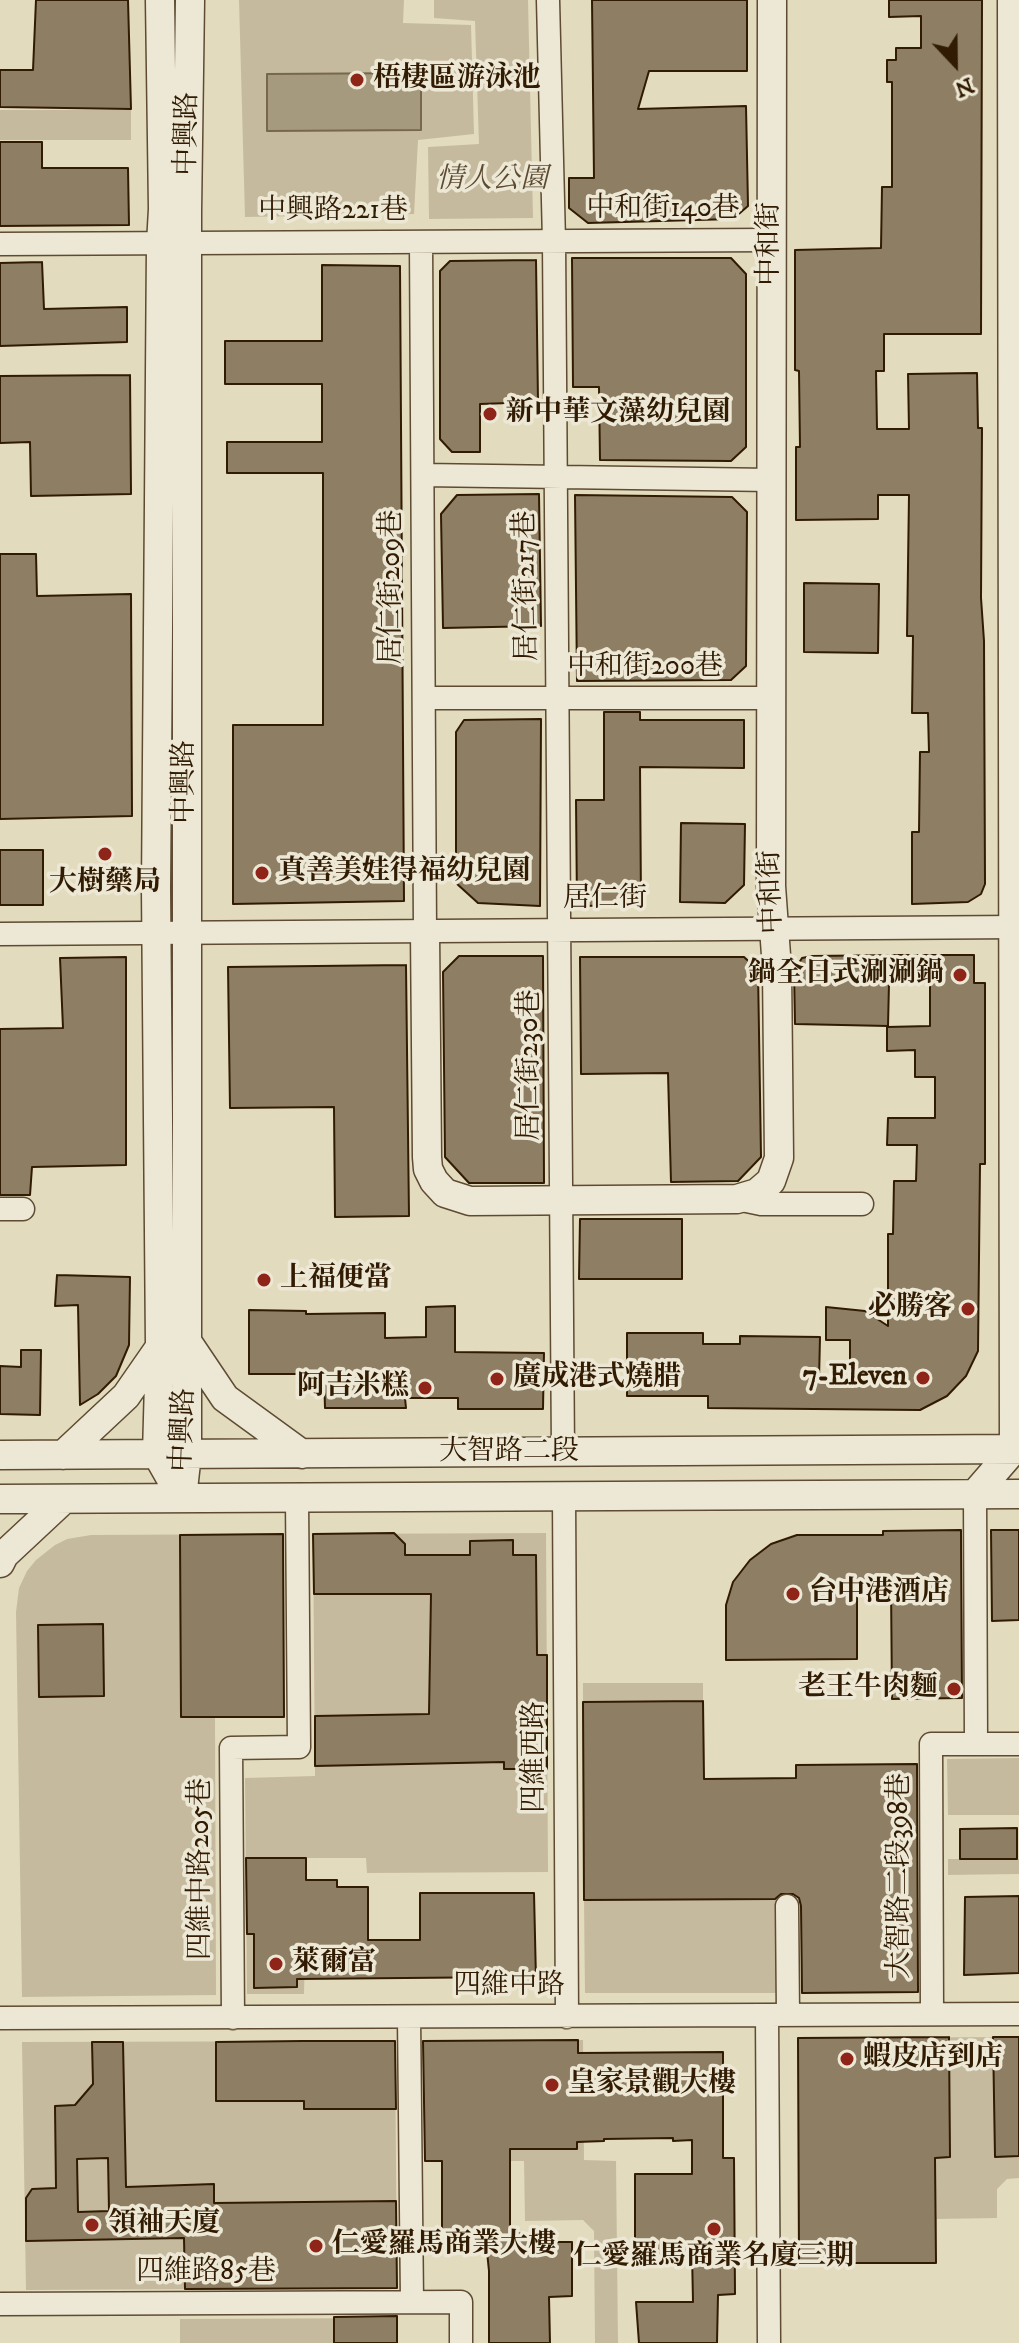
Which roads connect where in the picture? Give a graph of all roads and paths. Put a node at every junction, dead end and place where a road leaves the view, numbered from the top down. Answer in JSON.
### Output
{"nodes":[{"id":1,"x":160,"y":0,"type":"edge"},
{"id":2,"x":190,"y":0,"type":"edge"},
{"id":3,"x":548,"y":0,"type":"edge"},
{"id":4,"x":772,"y":0,"type":"edge"},
{"id":5,"x":1012,"y":0,"type":"edge"},
{"id":6,"x":771,"y":240,"type":"junction"},
{"id":7,"x":554,"y":241,"type":"junction"},
{"id":8,"x":421,"y":242,"type":"junction"},
{"id":9,"x":0,"y":244,"type":"edge"},
{"id":10,"x":174,"y":244,"type":"junction"},
{"id":11,"x":423,"y":475,"type":"junction"},
{"id":12,"x":557,"y":477,"type":"junction"},
{"id":13,"x":771,"y":480,"type":"junction"},
{"id":14,"x":424,"y":698,"type":"junction"},
{"id":15,"x":559,"y":698,"type":"junction"},
{"id":16,"x":771,"y":698,"type":"junction"},
{"id":17,"x":1017,"y":926,"type":"edge"},
{"id":18,"x":774,"y":929,"type":"junction"},
{"id":19,"x":561,"y":930,"type":"junction"},
{"id":20,"x":425,"y":931,"type":"junction"},
{"id":21,"x":156,"y":932,"type":"junction"},
{"id":22,"x":186,"y":932,"type":"junction"},
{"id":23,"x":0,"y":934,"type":"edge"},
{"id":24,"x":737,"y":1199,"type":"junction"},
{"id":25,"x":562,"y":1200,"type":"junction"},
{"id":26,"x":862,"y":1204,"type":"dead end"},
{"id":27,"x":0,"y":1209,"type":"edge"},
{"id":28,"x":23,"y":1209,"type":"dead end"},
{"id":29,"x":173,"y":1343,"type":"junction"},
{"id":30,"x":563,"y":1452,"type":"junction"},
{"id":31,"x":157,"y":1454,"type":"junction"},
{"id":32,"x":187,"y":1454,"type":"junction"},
{"id":33,"x":302,"y":1454,"type":"junction"},
{"id":34,"x":1017,"y":1454,"type":"edge"},
{"id":35,"x":0,"y":1455,"type":"edge"},
{"id":36,"x":63,"y":1455,"type":"junction"},
{"id":37,"x":975,"y":1494,"type":"junction"},
{"id":38,"x":1019,"y":1494,"type":"edge"},
{"id":39,"x":564,"y":1496,"type":"junction"},
{"id":40,"x":182,"y":1498,"type":"junction"},
{"id":41,"x":297,"y":1498,"type":"junction"},
{"id":42,"x":0,"y":1499,"type":"edge"},
{"id":43,"x":64,"y":1499,"type":"junction"},
{"id":44,"x":0,"y":1563,"type":"edge"},
{"id":45,"x":976,"y":1744,"type":"junction"},
{"id":46,"x":1019,"y":1744,"type":"edge"},
{"id":47,"x":787,"y":1906,"type":"dead end"},
{"id":48,"x":932,"y":2014,"type":"junction"},
{"id":49,"x":1019,"y":2014,"type":"edge"},
{"id":50,"x":777,"y":2015,"type":"junction"},
{"id":51,"x":409,"y":2017,"type":"junction"},
{"id":52,"x":567,"y":2017,"type":"junction"},
{"id":53,"x":0,"y":2018,"type":"edge"},
{"id":54,"x":233,"y":2018,"type":"junction"},
{"id":55,"x":412,"y":2302,"type":"junction"},
{"id":56,"x":0,"y":2304,"type":"edge"},
{"id":57,"x":461,"y":2343,"type":"edge"},
{"id":58,"x":769,"y":2343,"type":"edge"}],
"edges":[{"from":1,"to":10,"type":"street","name":"中興路"},
{"from":2,"to":10,"type":"street","name":"中興路"},
{"from":3,"to":7,"type":"street","name":"居仁街217巷"},
{"from":4,"to":6,"type":"street","name":"中和街"},
{"from":5,"to":17,"type":"street"},
{"from":6,"to":7,"type":"street","name":"中和街140巷"},
{"from":6,"to":13,"type":"street","name":"中和街"},
{"from":7,"to":8,"type":"street","name":"中興路221巷"},
{"from":7,"to":12,"type":"street","name":"居仁街217巷"},
{"from":8,"to":10,"type":"street","name":"中興路221巷"},
{"from":8,"to":11,"type":"street","name":"居仁街209巷"},
{"from":9,"to":10,"type":"street","name":"中興路221巷"},
{"from":10,"to":21,"type":"street","name":"中興路"},
{"from":10,"to":22,"type":"street","name":"中興路"},
{"from":11,"to":12,"type":"street"},
{"from":11,"to":14,"type":"street","name":"居仁街209巷"},
{"from":12,"to":13,"type":"street"},
{"from":12,"to":15,"type":"street","name":"居仁街217巷"},
{"from":13,"to":16,"type":"street","name":"中和街"},
{"from":14,"to":15,"type":"street","name":"中和街200巷"},
{"from":14,"to":20,"type":"street","name":"居仁街209巷"},
{"from":15,"to":16,"type":"street","name":"中和街200巷"},
{"from":15,"to":19,"type":"street","name":"居仁街217巷"},
{"from":16,"to":18,"type":"street","name":"中和街"},
{"from":17,"to":18,"type":"street","name":"居仁街"},
{"from":17,"to":34,"type":"street"},
{"from":18,"to":19,"type":"street","name":"居仁街"},
{"from":18,"to":24,"type":"street","name":"中和街"},
{"from":19,"to":20,"type":"street","name":"居仁街"},
{"from":19,"to":25,"type":"street","name":"居仁街230巷"},
{"from":20,"to":22,"type":"street","name":"居仁街"},
{"from":20,"to":25,"type":"street","name":"中和街"},
{"from":21,"to":22,"type":"street","name":"居仁街"},
{"from":21,"to":23,"type":"street","name":"居仁街"},
{"from":21,"to":29,"type":"street","name":"中興路"},
{"from":22,"to":29,"type":"street","name":"中興路"},
{"from":24,"to":25,"type":"street","name":"中和街"},
{"from":24,"to":26,"type":"street"},
{"from":25,"to":30,"type":"street","name":"居仁街230巷"},
{"from":27,"to":28,"type":"street"},
{"from":29,"to":31,"type":"street","name":"中興路"},
{"from":29,"to":32,"type":"street","name":"中興路"},
{"from":29,"to":33,"type":"street"},
{"from":29,"to":36,"type":"street"},
{"from":30,"to":33,"type":"street","name":"大智路二段"},
{"from":30,"to":34,"type":"street","name":"大智路二段"},
{"from":31,"to":32,"type":"street","name":"大智路二段"},
{"from":31,"to":36,"type":"street","name":"大智路二段"},
{"from":31,"to":40,"type":"street","name":"中興路"},
{"from":32,"to":33,"type":"street","name":"大智路二段"},
{"from":32,"to":40,"type":"street","name":"中興路"},
{"from":34,"to":37,"type":"street"},
{"from":35,"to":36,"type":"street","name":"大智路二段"},
{"from":37,"to":38,"type":"street","name":"大智路二段"},
{"from":37,"to":39,"type":"street","name":"大智路二段"},
{"from":37,"to":45,"type":"street"},
{"from":39,"to":41,"type":"street","name":"大智路二段"},
{"from":39,"to":52,"type":"street","name":"四維西路"},
{"from":40,"to":41,"type":"street","name":"大智路二段"},
{"from":40,"to":43,"type":"street","name":"大智路二段"},
{"from":41,"to":54,"type":"street","name":"四維中路205巷"},
{"from":42,"to":43,"type":"street","name":"大智路二段"},
{"from":43,"to":44,"type":"street"},
{"from":45,"to":46,"type":"street"},
{"from":45,"to":48,"type":"street","name":"大智路二段398巷"},
{"from":47,"to":50,"type":"street"},
{"from":48,"to":49,"type":"street","name":"四維中路"},
{"from":48,"to":50,"type":"street","name":"四維中路"},
{"from":50,"to":52,"type":"street","name":"四維中路"},
{"from":50,"to":58,"type":"street"},
{"from":51,"to":52,"type":"street","name":"四維中路"},
{"from":51,"to":54,"type":"street","name":"四維中路"},
{"from":51,"to":55,"type":"street"},
{"from":53,"to":54,"type":"street","name":"四維中路"},
{"from":55,"to":56,"type":"street","name":"四維路85巷"},
{"from":55,"to":57,"type":"street","name":"四維路85巷"}]}
